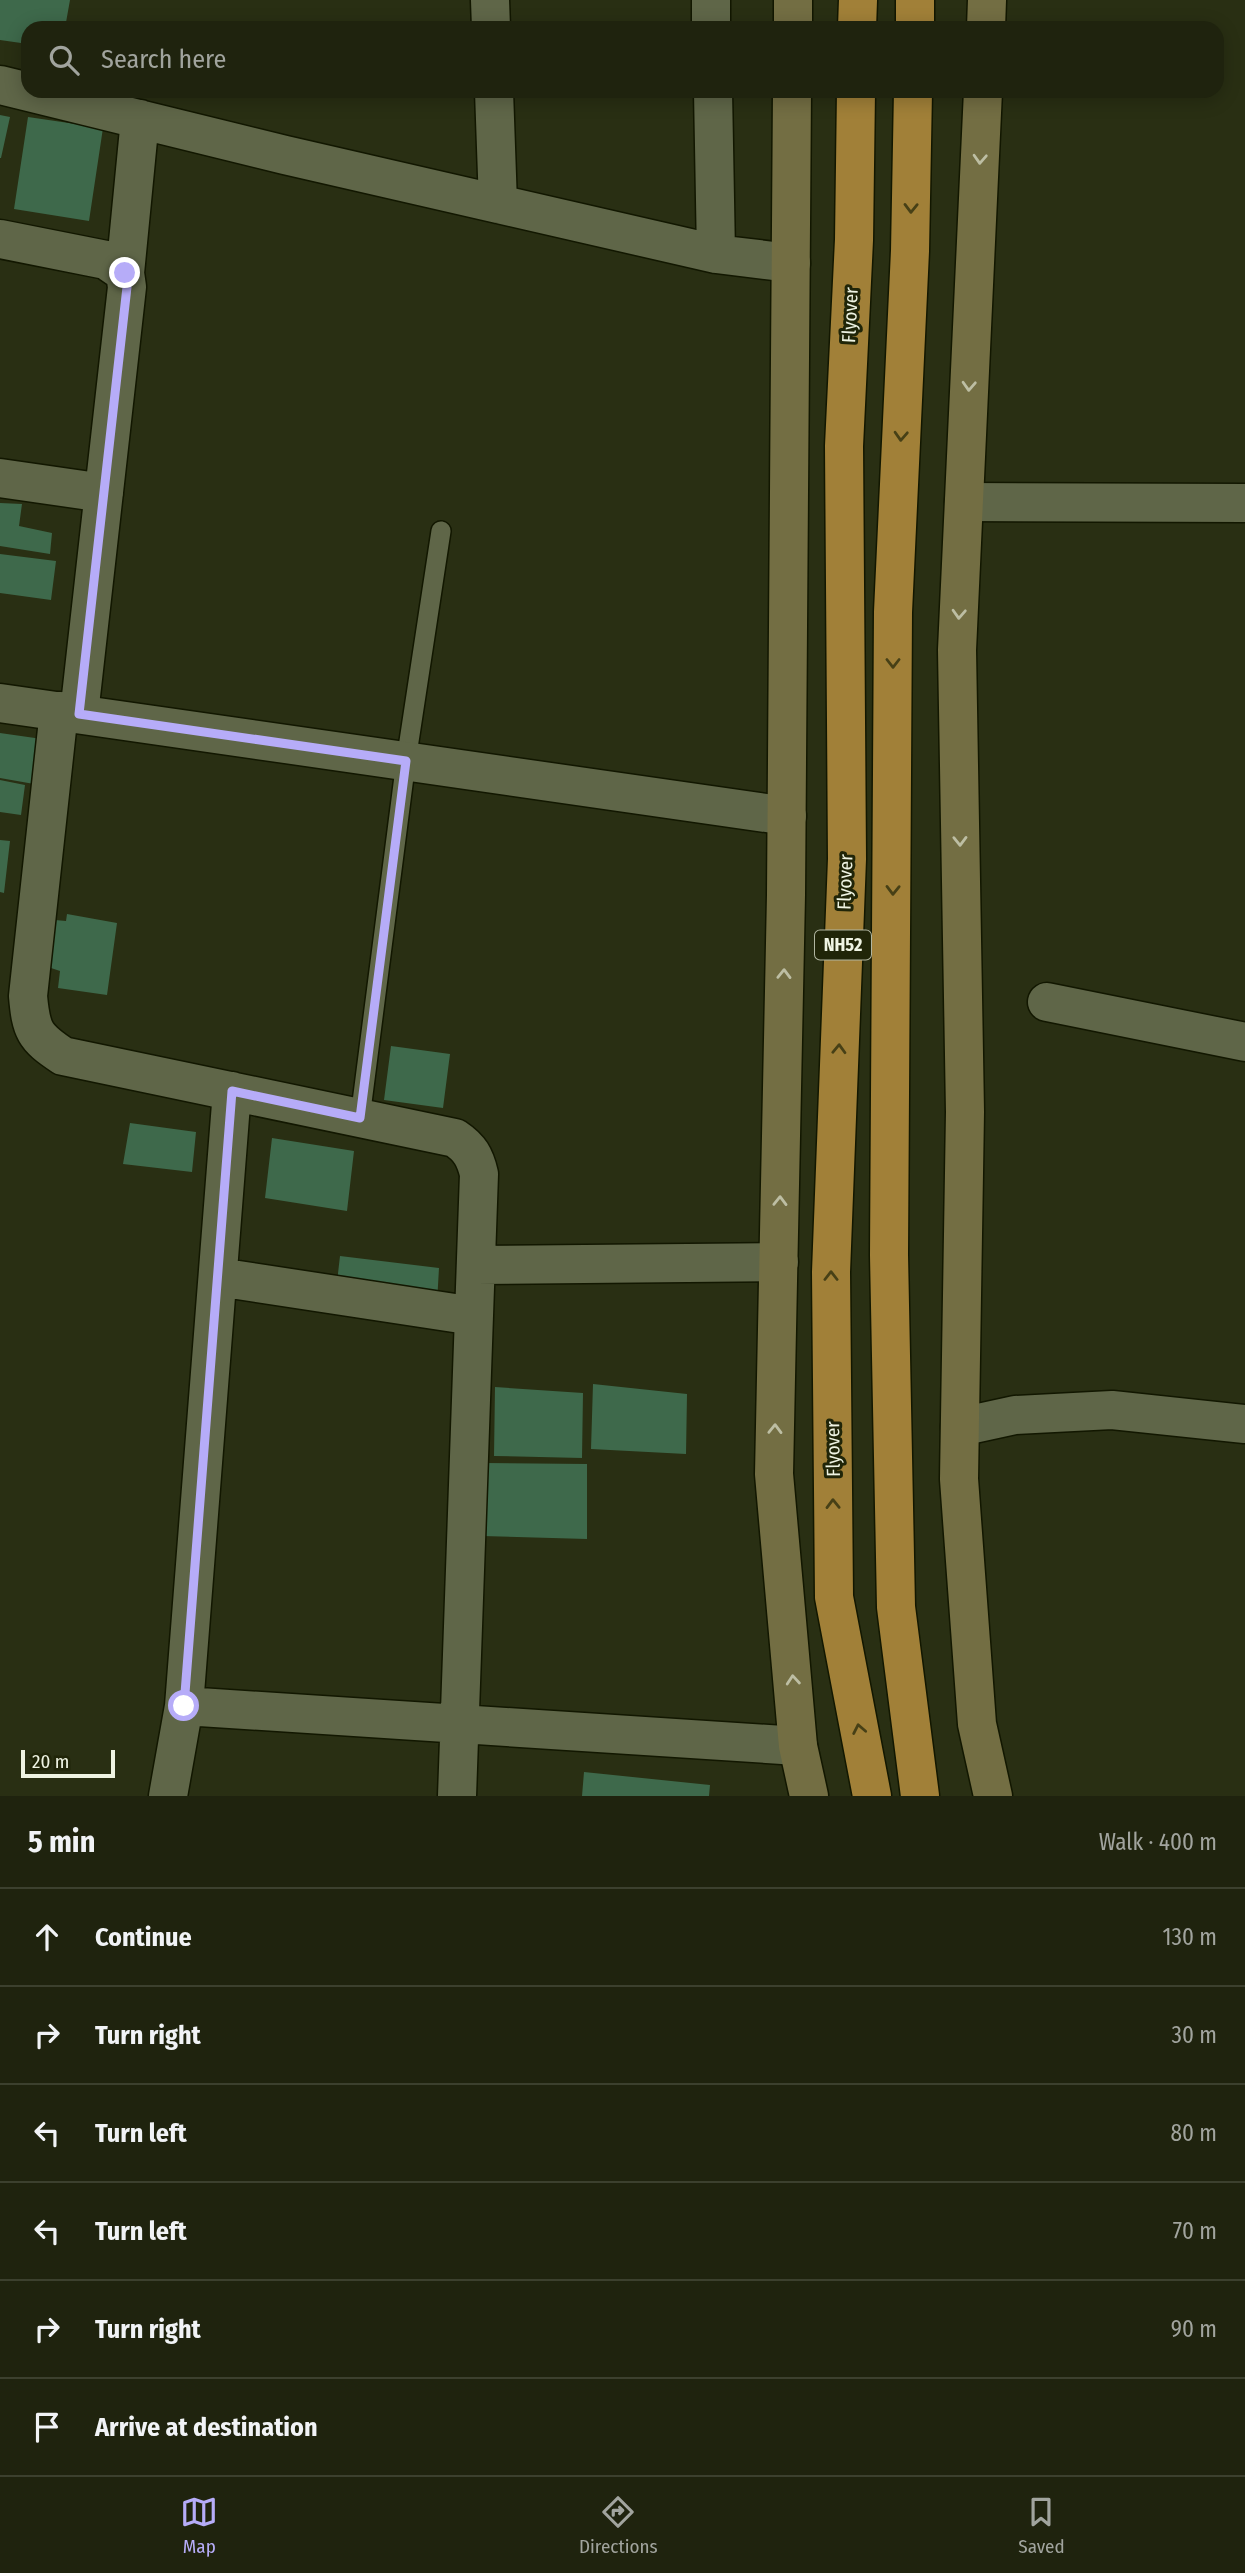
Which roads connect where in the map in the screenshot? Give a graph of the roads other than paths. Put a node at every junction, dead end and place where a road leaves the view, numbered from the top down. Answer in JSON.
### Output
{"nodes":[{"id":1,"x":490,"y":0,"type":"edge"},
{"id":2,"x":711,"y":0,"type":"edge"},
{"id":3,"x":793,"y":0,"type":"edge"},
{"id":4,"x":858,"y":0,"type":"edge"},
{"id":5,"x":915,"y":0,"type":"edge"},
{"id":6,"x":987,"y":0,"type":"edge"},
{"id":7,"x":491,"y":21,"type":"edge"},
{"id":8,"x":711,"y":21,"type":"edge"},
{"id":9,"x":793,"y":21,"type":"edge"},
{"id":10,"x":857,"y":21,"type":"edge"},
{"id":11,"x":915,"y":21,"type":"edge"},
{"id":12,"x":986,"y":21,"type":"edge"},
{"id":13,"x":0,"y":85,"type":"edge"},
{"id":14,"x":21,"y":90,"type":"edge"},
{"id":15,"x":54,"y":98,"type":"edge"},
{"id":16,"x":494,"y":98,"type":"edge"},
{"id":17,"x":713,"y":98,"type":"edge"},
{"id":18,"x":792,"y":98,"type":"edge"},
{"id":19,"x":856,"y":98,"type":"edge"},
{"id":20,"x":913,"y":98,"type":"edge"},
{"id":21,"x":983,"y":98,"type":"edge"},
{"id":22,"x":140,"y":119,"type":"junction"},
{"id":23,"x":498,"y":204,"type":"junction"},
{"id":24,"x":0,"y":239,"type":"edge"},
{"id":25,"x":716,"y":254,"type":"junction"},
{"id":26,"x":791,"y":263,"type":"junction"},
{"id":27,"x":125,"y":273,"type":"junction"},
{"id":28,"x":0,"y":478,"type":"edge"},
{"id":29,"x":104,"y":494,"type":"junction"},
{"id":30,"x":964,"y":502,"type":"junction"},
{"id":31,"x":1245,"y":503,"type":"edge"},
{"id":32,"x":441,"y":531,"type":"dead end"},
{"id":33,"x":0,"y":703,"type":"edge"},
{"id":34,"x":69,"y":713,"type":"junction"},
{"id":35,"x":406,"y":761,"type":"junction"},
{"id":36,"x":787,"y":816,"type":"junction"},
{"id":37,"x":14,"y":992,"type":"edge"},
{"id":38,"x":1047,"y":1002,"type":"dead end"},
{"id":39,"x":1245,"y":1042,"type":"edge"},
{"id":40,"x":232,"y":1091,"type":"junction"},
{"id":41,"x":360,"y":1118,"type":"junction"},
{"id":42,"x":779,"y":1262,"type":"junction"},
{"id":43,"x":476,"y":1265,"type":"junction"},
{"id":44,"x":218,"y":1277,"type":"junction"},
{"id":45,"x":474,"y":1316,"type":"junction"},
{"id":46,"x":1245,"y":1424,"type":"edge"},
{"id":47,"x":960,"y":1427,"type":"junction"},
{"id":48,"x":184,"y":1706,"type":"junction"},
{"id":49,"x":460,"y":1723,"type":"junction"},
{"id":50,"x":799,"y":1746,"type":"junction"},
{"id":51,"x":168,"y":1796,"type":"edge"},
{"id":52,"x":457,"y":1796,"type":"edge"},
{"id":53,"x":809,"y":1796,"type":"edge"},
{"id":54,"x":872,"y":1796,"type":"edge"},
{"id":55,"x":920,"y":1796,"type":"edge"},
{"id":56,"x":993,"y":1796,"type":"edge"}],
"edges":[{"from":1,"to":7,"type":"street"},
{"from":2,"to":8,"type":"street"},
{"from":3,"to":9,"type":"main road"},
{"from":4,"to":10,"type":"highway"},
{"from":5,"to":11,"type":"highway"},
{"from":6,"to":12,"type":"main road"},
{"from":13,"to":14,"type":"street"},
{"from":15,"to":22,"type":"street"},
{"from":16,"to":23,"type":"street"},
{"from":17,"to":25,"type":"street"},
{"from":18,"to":26,"type":"main road"},
{"from":54,"to":19,"type":"highway","name":"Flyover","number":"NH52","one_way":true},
{"from":20,"to":55,"type":"highway","number":"NH52","one_way":true},
{"from":21,"to":30,"type":"main road","one_way":true},
{"from":22,"to":23,"type":"street"},
{"from":22,"to":27,"type":"street"},
{"from":23,"to":25,"type":"street"},
{"from":24,"to":27,"type":"street"},
{"from":25,"to":26,"type":"street"},
{"from":26,"to":36,"type":"main road"},
{"from":27,"to":29,"type":"street"},
{"from":28,"to":29,"type":"street"},
{"from":29,"to":34,"type":"street"},
{"from":30,"to":31,"type":"street"},
{"from":30,"to":47,"type":"main road","one_way":true},
{"from":32,"to":35,"type":"lane"},
{"from":33,"to":34,"type":"street"},
{"from":34,"to":35,"type":"street"},
{"from":34,"to":37,"type":"street"},
{"from":35,"to":36,"type":"street"},
{"from":35,"to":41,"type":"lane"},
{"from":42,"to":36,"type":"main road","one_way":true},
{"from":37,"to":40,"type":"street"},
{"from":38,"to":39,"type":"street"},
{"from":40,"to":41,"type":"street"},
{"from":40,"to":44,"type":"street"},
{"from":41,"to":43,"type":"street"},
{"from":42,"to":43,"type":"street"},
{"from":50,"to":42,"type":"main road","one_way":true},
{"from":43,"to":45,"type":"street"},
{"from":44,"to":45,"type":"street"},
{"from":44,"to":48,"type":"street"},
{"from":45,"to":49,"type":"street"},
{"from":46,"to":47,"type":"street"},
{"from":47,"to":56,"type":"main road"},
{"from":48,"to":49,"type":"street"},
{"from":48,"to":51,"type":"street"},
{"from":49,"to":50,"type":"street"},
{"from":49,"to":52,"type":"street"},
{"from":50,"to":53,"type":"main road"}]}
